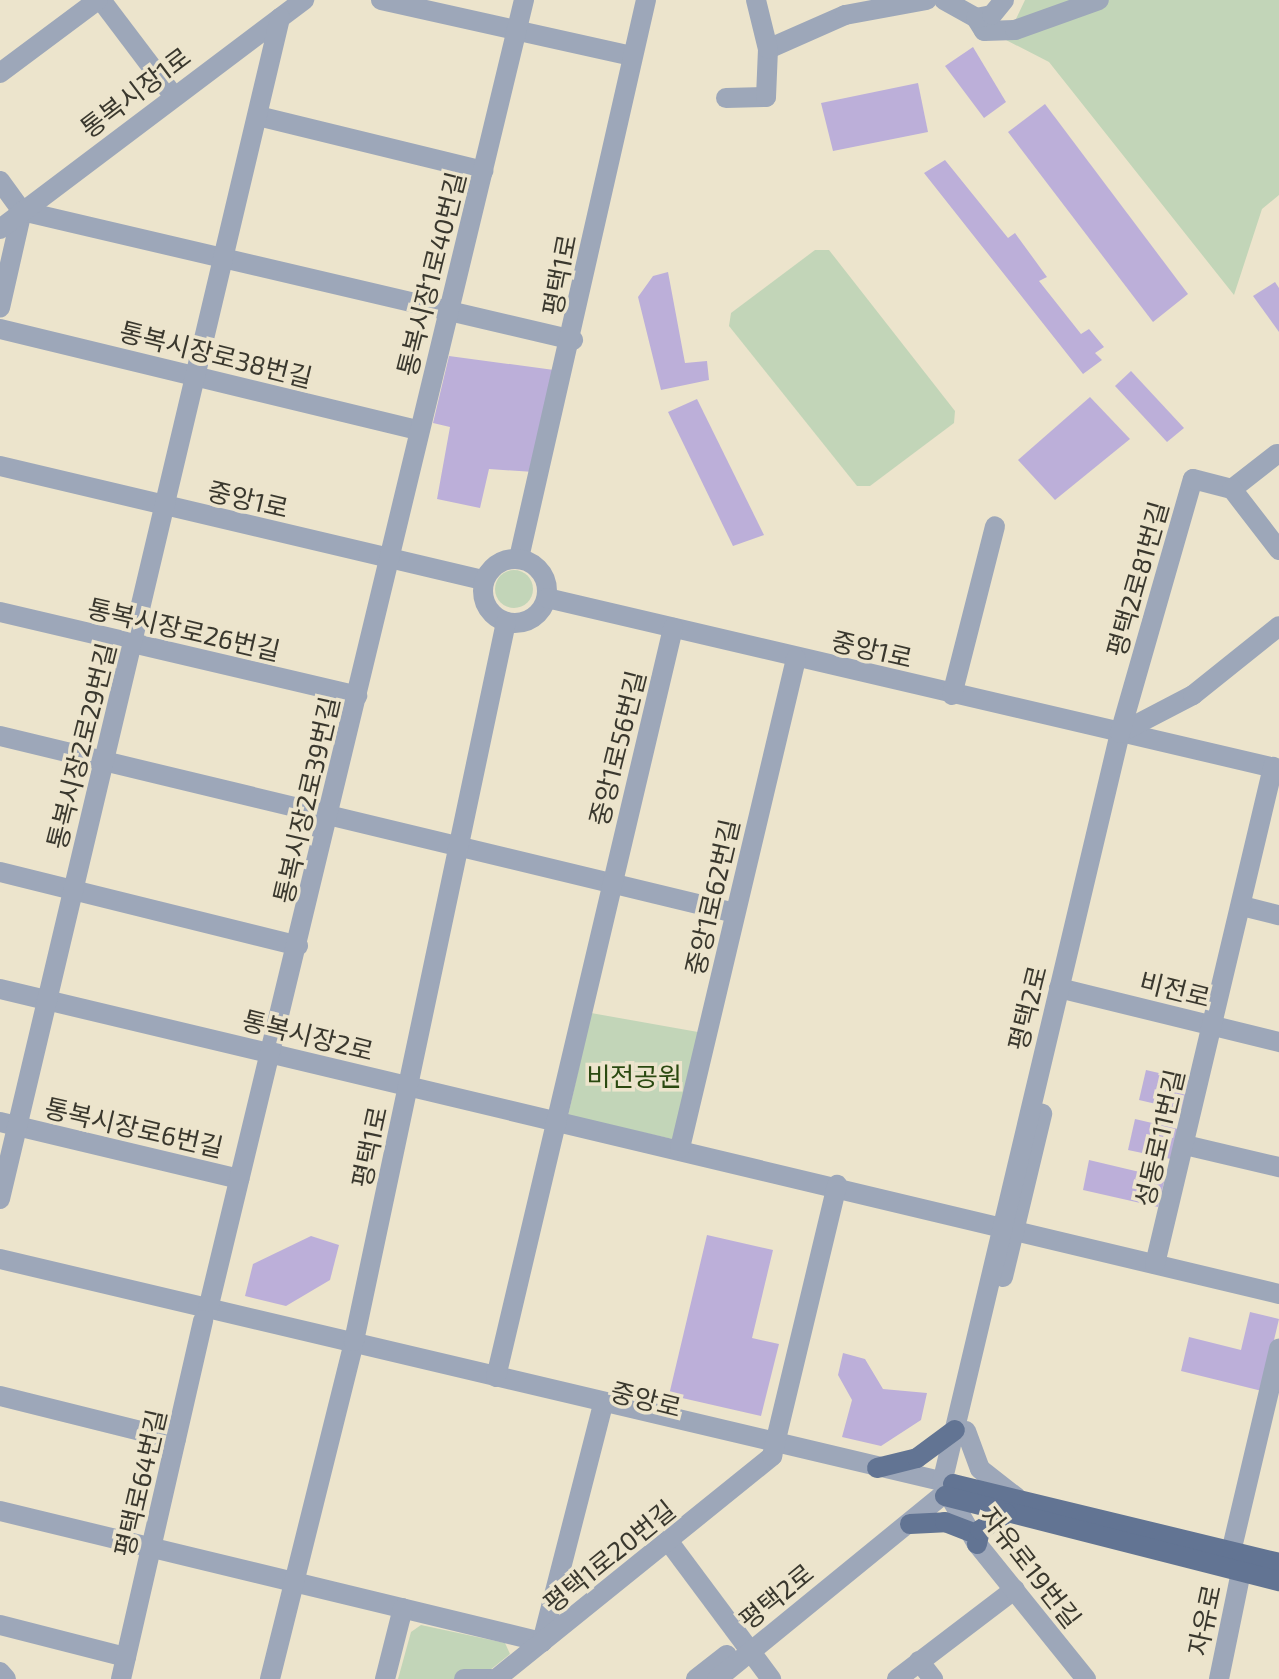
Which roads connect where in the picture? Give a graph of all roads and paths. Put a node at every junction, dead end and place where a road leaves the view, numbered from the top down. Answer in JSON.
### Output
{"nodes":[{"id":1,"x":100,"y":0,"type":"edge"},
{"id":2,"x":304,"y":0,"type":"edge"},
{"id":3,"x":381,"y":0,"type":"edge"},
{"id":4,"x":524,"y":0,"type":"edge"},
{"id":5,"x":646,"y":0,"type":"edge"},
{"id":6,"x":756,"y":0,"type":"edge"},
{"id":7,"x":927,"y":0,"type":"edge"},
{"id":8,"x":944,"y":0,"type":"edge"},
{"id":9,"x":1004,"y":0,"type":"edge"},
{"id":10,"x":1099,"y":0,"type":"edge"},
{"id":11,"x":280,"y":18,"type":"junction"},
{"id":12,"x":976,"y":18,"type":"junction"},
{"id":13,"x":516,"y":33,"type":"junction"},
{"id":14,"x":768,"y":49,"type":"junction"},
{"id":15,"x":632,"y":56,"type":"junction"},
{"id":16,"x":0,"y":73,"type":"edge"},
{"id":17,"x":172,"y":94,"type":"junction"},
{"id":18,"x":726,"y":98,"type":"dead end"},
{"id":19,"x":258,"y":116,"type":"junction"},
{"id":20,"x":483,"y":171,"type":"junction"},
{"id":21,"x":0,"y":181,"type":"edge"},
{"id":22,"x":22,"y":211,"type":"junction"},
{"id":23,"x":0,"y":229,"type":"edge"},
{"id":24,"x":225,"y":260,"type":"junction"},
{"id":25,"x":0,"y":308,"type":"edge"},
{"id":26,"x":450,"y":312,"type":"junction"},
{"id":27,"x":0,"y":329,"type":"edge"},
{"id":28,"x":573,"y":340,"type":"junction"},
{"id":29,"x":198,"y":376,"type":"junction"},
{"id":30,"x":419,"y":430,"type":"junction"},
{"id":31,"x":1277,"y":454,"type":"dead end"},
{"id":32,"x":0,"y":466,"type":"edge"},
{"id":33,"x":1232,"y":489,"type":"junction"},
{"id":34,"x":167,"y":507,"type":"junction"},
{"id":35,"x":995,"y":526,"type":"dead end"},
{"id":36,"x":1279,"y":550,"type":"edge"},
{"id":37,"x":519,"y":558,"type":"junction"},
{"id":38,"x":389,"y":560,"type":"junction"},
{"id":39,"x":484,"y":580,"type":"junction"},
{"id":40,"x":547,"y":598,"type":"junction"},
{"id":41,"x":0,"y":612,"type":"edge"},
{"id":42,"x":506,"y":622,"type":"junction"},
{"id":43,"x":1279,"y":626,"type":"edge"},
{"id":44,"x":673,"y":628,"type":"junction"},
{"id":45,"x":134,"y":644,"type":"junction"},
{"id":46,"x":796,"y":659,"type":"junction"},
{"id":47,"x":952,"y":695,"type":"junction"},
{"id":48,"x":357,"y":696,"type":"junction"},
{"id":49,"x":1120,"y":733,"type":"junction"},
{"id":50,"x":0,"y":736,"type":"edge"},
{"id":51,"x":104,"y":760,"type":"junction"},
{"id":52,"x":1276,"y":768,"type":"edge"},
{"id":53,"x":330,"y":816,"type":"junction"},
{"id":54,"x":461,"y":843,"type":"junction"},
{"id":55,"x":0,"y":872,"type":"edge"},
{"id":56,"x":611,"y":880,"type":"junction"},
{"id":57,"x":73,"y":888,"type":"junction"},
{"id":58,"x":1242,"y":906,"type":"junction"},
{"id":59,"x":735,"y":913,"type":"junction"},
{"id":60,"x":1279,"y":915,"type":"edge"},
{"id":61,"x":298,"y":946,"type":"junction"},
{"id":62,"x":0,"y":989,"type":"edge"},
{"id":63,"x":1065,"y":989,"type":"junction"},
{"id":64,"x":46,"y":999,"type":"junction"},
{"id":65,"x":1212,"y":1024,"type":"junction"},
{"id":66,"x":1279,"y":1042,"type":"edge"},
{"id":67,"x":271,"y":1052,"type":"junction"},
{"id":68,"x":408,"y":1086,"type":"junction"},
{"id":69,"x":557,"y":1122,"type":"junction"},
{"id":70,"x":8,"y":1124,"type":"edge"},
{"id":71,"x":1185,"y":1145,"type":"junction"},
{"id":72,"x":680,"y":1148,"type":"junction"},
{"id":73,"x":1279,"y":1167,"type":"edge"},
{"id":74,"x":239,"y":1179,"type":"junction"},
{"id":75,"x":837,"y":1185,"type":"junction"},
{"id":76,"x":0,"y":1199,"type":"edge"},
{"id":77,"x":1008,"y":1225,"type":"junction"},
{"id":78,"x":0,"y":1259,"type":"edge"},
{"id":79,"x":1155,"y":1264,"type":"junction"},
{"id":80,"x":0,"y":1271,"type":"edge"},
{"id":81,"x":1279,"y":1294,"type":"edge"},
{"id":82,"x":206,"y":1314,"type":"junction"},
{"id":83,"x":346,"y":1347,"type":"junction"},
{"id":84,"x":1279,"y":1349,"type":"edge"},
{"id":85,"x":496,"y":1377,"type":"junction"},
{"id":86,"x":0,"y":1396,"type":"edge"},
{"id":87,"x":602,"y":1410,"type":"junction"},
{"id":88,"x":960,"y":1430,"type":"junction"},
{"id":89,"x":176,"y":1440,"type":"junction"},
{"id":90,"x":773,"y":1450,"type":"junction"},
{"id":91,"x":877,"y":1468,"type":"junction"},
{"id":92,"x":943,"y":1489,"type":"junction"},
{"id":93,"x":1014,"y":1508,"type":"junction"},
{"id":94,"x":0,"y":1511,"type":"edge"},
{"id":95,"x":910,"y":1524,"type":"junction"},
{"id":96,"x":973,"y":1537,"type":"junction"},
{"id":97,"x":669,"y":1542,"type":"junction"},
{"id":98,"x":152,"y":1546,"type":"junction"},
{"id":99,"x":1231,"y":1552,"type":"junction"},
{"id":100,"x":1279,"y":1563,"type":"edge"},
{"id":101,"x":1241,"y":1572,"type":"junction"},
{"id":102,"x":289,"y":1579,"type":"junction"},
{"id":103,"x":1279,"y":1581,"type":"edge"},
{"id":104,"x":1015,"y":1589,"type":"junction"},
{"id":105,"x":403,"y":1608,"type":"junction"},
{"id":106,"x":0,"y":1625,"type":"edge"},
{"id":107,"x":542,"y":1642,"type":"junction"},
{"id":108,"x":746,"y":1647,"type":"junction"},
{"id":109,"x":126,"y":1657,"type":"junction"},
{"id":110,"x":919,"y":1661,"type":"junction"},
{"id":111,"x":0,"y":1672,"type":"edge"},
{"id":112,"x":6,"y":1679,"type":"edge"},
{"id":113,"x":121,"y":1679,"type":"edge"},
{"id":114,"x":259,"y":1679,"type":"edge"},
{"id":115,"x":270,"y":1679,"type":"edge"},
{"id":116,"x":385,"y":1679,"type":"edge"},
{"id":117,"x":464,"y":1679,"type":"edge"},
{"id":118,"x":493,"y":1679,"type":"edge"},
{"id":119,"x":696,"y":1679,"type":"edge"},
{"id":120,"x":717,"y":1679,"type":"edge"},
{"id":121,"x":771,"y":1679,"type":"edge"},
{"id":122,"x":897,"y":1679,"type":"edge"},
{"id":123,"x":933,"y":1679,"type":"edge"},
{"id":124,"x":1086,"y":1679,"type":"edge"},
{"id":125,"x":1219,"y":1679,"type":"edge"}],
"edges":[{"from":1,"to":16,"type":"street"},
{"from":1,"to":17,"type":"street"},
{"from":2,"to":11,"type":"street","name":"통복시장1로"},
{"from":3,"to":13,"type":"street"},
{"from":4,"to":13,"type":"street","name":"통복시장1로40번길"},
{"from":5,"to":15,"type":"street","name":"평택1로"},
{"from":6,"to":14,"type":"street"},
{"from":7,"to":14,"type":"street"},
{"from":8,"to":12,"type":"street"},
{"from":9,"to":12,"type":"street"},
{"from":10,"to":12,"type":"street"},
{"from":11,"to":17,"type":"street","name":"통복시장1로"},
{"from":11,"to":19,"type":"street","name":"통복시장2로29번길"},
{"from":13,"to":15,"type":"street"},
{"from":13,"to":20,"type":"street","name":"통복시장1로40번길"},
{"from":14,"to":18,"type":"street"},
{"from":15,"to":28,"type":"street","name":"평택1로"},
{"from":17,"to":22,"type":"street","name":"통복시장1로"},
{"from":19,"to":20,"type":"street"},
{"from":19,"to":24,"type":"street","name":"통복시장2로29번길"},
{"from":20,"to":26,"type":"street","name":"통복시장1로40번길"},
{"from":21,"to":22,"type":"street"},
{"from":22,"to":23,"type":"street","name":"통복시장1로"},
{"from":22,"to":24,"type":"street"},
{"from":22,"to":25,"type":"street"},
{"from":24,"to":26,"type":"street"},
{"from":24,"to":29,"type":"street","name":"통복시장2로29번길"},
{"from":26,"to":28,"type":"street"},
{"from":26,"to":30,"type":"street","name":"통복시장1로40번길"},
{"from":27,"to":29,"type":"street","name":"통복시장로38번길"},
{"from":28,"to":37,"type":"street","name":"평택1로"},
{"from":29,"to":30,"type":"street","name":"통복시장로38번길"},
{"from":29,"to":34,"type":"street","name":"통복시장2로29번길"},
{"from":30,"to":38,"type":"street","name":"통복시장1로40번길"},
{"from":31,"to":33,"type":"street"},
{"from":32,"to":34,"type":"street","name":"중앙1로"},
{"from":33,"to":36,"type":"street"},
{"from":33,"to":49,"type":"street","name":"평택2로81번길"},
{"from":34,"to":38,"type":"street","name":"중앙1로"},
{"from":34,"to":45,"type":"street","name":"통복시장2로29번길"},
{"from":35,"to":47,"type":"street"},
{"from":37,"to":39,"type":"street"},
{"from":37,"to":40,"type":"street"},
{"from":38,"to":39,"type":"street","name":"중앙1로"},
{"from":38,"to":48,"type":"street","name":"통복시장2로39번길"},
{"from":39,"to":42,"type":"street"},
{"from":40,"to":42,"type":"street"},
{"from":40,"to":44,"type":"street","name":"중앙1로"},
{"from":41,"to":45,"type":"street","name":"통복시장로26번길"},
{"from":42,"to":54,"type":"street","name":"평택1로"},
{"from":43,"to":49,"type":"street"},
{"from":44,"to":46,"type":"street","name":"중앙1로"},
{"from":44,"to":56,"type":"street","name":"중앙1로56번길"},
{"from":45,"to":48,"type":"street","name":"통복시장로26번길"},
{"from":45,"to":51,"type":"street","name":"통복시장2로29번길"},
{"from":46,"to":47,"type":"street","name":"중앙1로"},
{"from":46,"to":59,"type":"street","name":"중앙1로62번길"},
{"from":47,"to":49,"type":"street","name":"중앙1로"},
{"from":48,"to":53,"type":"street","name":"통복시장2로39번길"},
{"from":49,"to":52,"type":"street","name":"중앙1로"},
{"from":49,"to":63,"type":"street","name":"평택2로"},
{"from":50,"to":51,"type":"street"},
{"from":51,"to":53,"type":"street"},
{"from":51,"to":57,"type":"street","name":"통복시장2로29번길"},
{"from":52,"to":58,"type":"street","name":"성동로11번길"},
{"from":53,"to":54,"type":"street"},
{"from":53,"to":61,"type":"street","name":"통복시장2로39번길"},
{"from":54,"to":56,"type":"street"},
{"from":54,"to":68,"type":"street","name":"평택1로"},
{"from":55,"to":57,"type":"street"},
{"from":56,"to":59,"type":"street"},
{"from":56,"to":69,"type":"street","name":"중앙1로56번길"},
{"from":57,"to":61,"type":"street"},
{"from":57,"to":64,"type":"street","name":"통복시장2로29번길"},
{"from":58,"to":60,"type":"street"},
{"from":58,"to":65,"type":"street","name":"성동로11번길"},
{"from":59,"to":72,"type":"street","name":"중앙1로62번길"},
{"from":61,"to":67,"type":"street","name":"통복시장2로39번길"},
{"from":62,"to":64,"type":"street","name":"통복시장2로"},
{"from":63,"to":65,"type":"street","name":"비전로"},
{"from":63,"to":77,"type":"street","name":"평택2로"},
{"from":64,"to":67,"type":"street","name":"통복시장2로"},
{"from":64,"to":70,"type":"street"},
{"from":65,"to":66,"type":"street","name":"비전로"},
{"from":65,"to":71,"type":"street","name":"성동로11번길"},
{"from":67,"to":68,"type":"street","name":"통복시장2로"},
{"from":67,"to":74,"type":"street","name":"통복시장로6번길"},
{"from":68,"to":69,"type":"street","name":"통복시장2로"},
{"from":68,"to":83,"type":"street","name":"평택1로"},
{"from":69,"to":72,"type":"street","name":"통복시장2로"},
{"from":69,"to":85,"type":"street"},
{"from":70,"to":74,"type":"street","name":"통복시장로6번길"},
{"from":70,"to":76,"type":"street","name":"통복시장로6번길"},
{"from":71,"to":73,"type":"street"},
{"from":71,"to":79,"type":"street","name":"성동로11번길"},
{"from":72,"to":75,"type":"street","name":"통복시장2로"},
{"from":74,"to":82,"type":"street","name":"통복시장로6번길"},
{"from":75,"to":77,"type":"street","name":"통복시장2로"},
{"from":75,"to":90,"type":"street"},
{"from":77,"to":79,"type":"street"},
{"from":77,"to":88,"type":"street","name":"평택2로"},
{"from":78,"to":82,"type":"street","name":"중앙로"},
{"from":79,"to":81,"type":"street"},
{"from":80,"to":82,"type":"street","name":"중앙로"},
{"from":82,"to":83,"type":"street","name":"중앙로"},
{"from":82,"to":89,"type":"street","name":"평택로64번길"},
{"from":83,"to":85,"type":"street","name":"중앙로"},
{"from":83,"to":87,"type":"street","name":"중앙로"},
{"from":83,"to":102,"type":"street","name":"평택1로"},
{"from":84,"to":99,"type":"street"},
{"from":85,"to":87,"type":"street","name":"중앙로"},
{"from":86,"to":89,"type":"street"},
{"from":87,"to":90,"type":"street","name":"중앙로"},
{"from":87,"to":107,"type":"street"},
{"from":88,"to":91,"type":"main road"},
{"from":88,"to":92,"type":"street","name":"평택2로"},
{"from":88,"to":93,"type":"street"},
{"from":89,"to":98,"type":"street","name":"평택로64번길"},
{"from":90,"to":91,"type":"street","name":"중앙로"},
{"from":90,"to":92,"type":"street","name":"중앙로"},
{"from":90,"to":97,"type":"street","name":"평택1로20번길"},
{"from":91,"to":92,"type":"street","name":"중앙로"},
{"from":92,"to":93,"type":"main road","name":"중앙로"},
{"from":92,"to":95,"type":"street","name":"평택2로"},
{"from":92,"to":96,"type":"street","name":"자유로19번길"},
{"from":92,"to":108,"type":"street"},
{"from":93,"to":96,"type":"main road"},
{"from":93,"to":99,"type":"main road","name":"중앙로"},
{"from":93,"to":101,"type":"main road","name":"중앙로"},
{"from":94,"to":98,"type":"street","name":"평택1로20번길"},
{"from":95,"to":96,"type":"main road"},
{"from":95,"to":108,"type":"street","name":"평택2로"},
{"from":96,"to":104,"type":"street","name":"자유로19번길"},
{"from":97,"to":107,"type":"street","name":"평택1로20번길"},
{"from":97,"to":108,"type":"street"},
{"from":98,"to":102,"type":"street","name":"평택1로20번길"},
{"from":98,"to":109,"type":"street","name":"평택로64번길"},
{"from":99,"to":100,"type":"main road","name":"중앙로"},
{"from":101,"to":103,"type":"main road","name":"중앙로"},
{"from":101,"to":125,"type":"street","name":"자유로"},
{"from":102,"to":105,"type":"street","name":"평택1로20번길"},
{"from":102,"to":114,"type":"street"},
{"from":102,"to":115,"type":"street","name":"평택1로"},
{"from":104,"to":110,"type":"street"},
{"from":104,"to":124,"type":"street","name":"자유로19번길"},
{"from":105,"to":107,"type":"street","name":"평택1로20번길"},
{"from":105,"to":116,"type":"street"},
{"from":106,"to":109,"type":"street"},
{"from":107,"to":118,"type":"street"},
{"from":108,"to":119,"type":"street"},
{"from":108,"to":120,"type":"street","name":"평택2로"},
{"from":108,"to":121,"type":"street"},
{"from":109,"to":113,"type":"street","name":"평택로64번길"},
{"from":110,"to":122,"type":"street"},
{"from":110,"to":123,"type":"street"},
{"from":111,"to":112,"type":"street"},
{"from":117,"to":118,"type":"street"}]}
